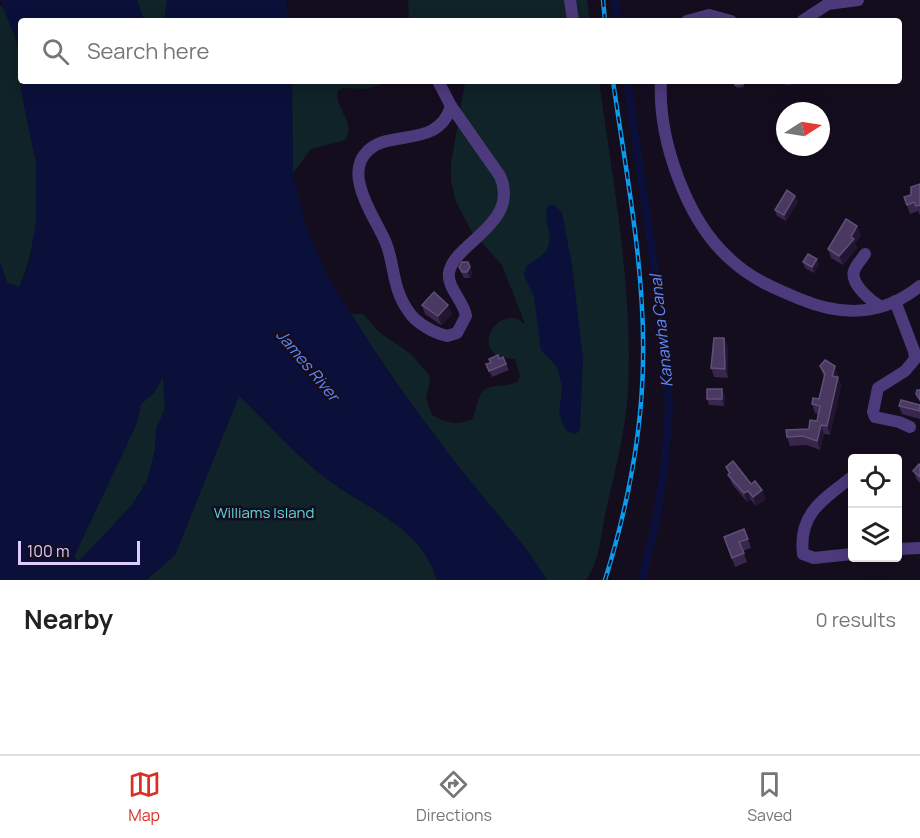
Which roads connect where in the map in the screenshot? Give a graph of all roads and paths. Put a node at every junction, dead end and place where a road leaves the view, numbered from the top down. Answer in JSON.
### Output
{"nodes":[{"id":1,"x":570,"y":0,"type":"edge"},
{"id":2,"x":858,"y":0,"type":"edge"},
{"id":3,"x":573,"y":18,"type":"edge"},
{"id":4,"x":698,"y":18,"type":"edge"},
{"id":5,"x":720,"y":18,"type":"edge"},
{"id":6,"x":806,"y":18,"type":"edge"},
{"id":7,"x":440,"y":84,"type":"edge"},
{"id":8,"x":662,"y":84,"type":"edge"},
{"id":9,"x":451,"y":106,"type":"junction"},
{"id":10,"x":866,"y":254,"type":"dead end"},
{"id":11,"x":920,"y":286,"type":"edge"},
{"id":12,"x":895,"y":301,"type":"junction"},
{"id":13,"x":880,"y":306,"type":"junction"},
{"id":14,"x":910,"y":428,"type":"dead end"},
{"id":15,"x":848,"y":480,"type":"edge"},
{"id":16,"x":920,"y":548,"type":"edge"},
{"id":17,"x":902,"y":549,"type":"edge"},
{"id":18,"x":848,"y":554,"type":"edge"}],
"edges":[{"from":1,"to":3,"type":"street"},
{"from":2,"to":6,"type":"street"},
{"from":4,"to":5,"type":"street"},
{"from":7,"to":9,"type":"street"},
{"from":8,"to":13,"type":"street"},
{"from":9,"to":9,"type":"street"},
{"from":10,"to":13,"type":"street"},
{"from":11,"to":12,"type":"street"},
{"from":12,"to":13,"type":"street"},
{"from":12,"to":14,"type":"street"},
{"from":15,"to":18,"type":"street"},
{"from":16,"to":17,"type":"street"}]}
